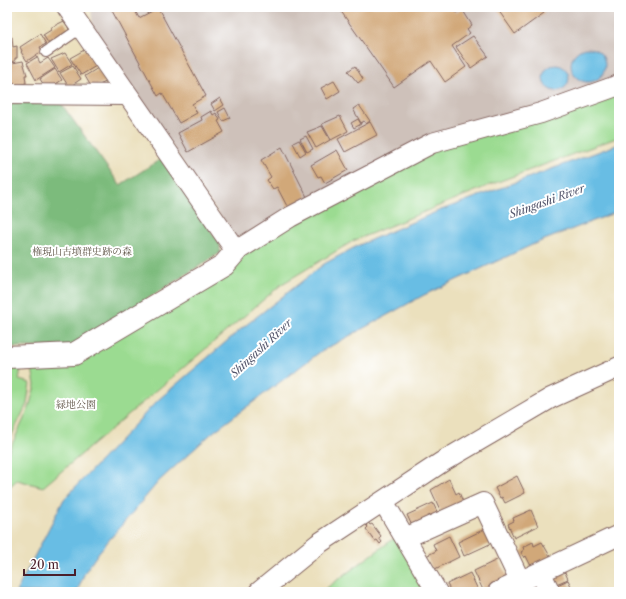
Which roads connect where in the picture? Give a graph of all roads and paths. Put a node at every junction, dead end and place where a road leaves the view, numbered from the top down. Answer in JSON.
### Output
{"nodes":[{"id":1,"x":67,"y":7,"type":"edge"},
{"id":2,"x":82,"y":28,"type":"junction"},
{"id":3,"x":46,"y":52,"type":"dead end"},
{"id":4,"x":619,"y":85,"type":"edge"},
{"id":5,"x":7,"y":94,"type":"edge"},
{"id":6,"x":128,"y":95,"type":"junction"},
{"id":7,"x":236,"y":251,"type":"junction"},
{"id":8,"x":7,"y":357,"type":"edge"},
{"id":9,"x":619,"y":367,"type":"edge"},
{"id":10,"x":383,"y":501,"type":"junction"},
{"id":11,"x":619,"y":535,"type":"edge"},
{"id":12,"x":405,"y":538,"type":"junction"},
{"id":13,"x":540,"y":572,"type":"junction"},
{"id":14,"x":520,"y":581,"type":"junction"},
{"id":15,"x":260,"y":592,"type":"edge"},
{"id":16,"x":437,"y":592,"type":"edge"},
{"id":17,"x":498,"y":592,"type":"edge"},
{"id":18,"x":550,"y":592,"type":"edge"}],
"edges":[{"from":1,"to":2,"type":"street"},
{"from":2,"to":3,"type":"lane"},
{"from":2,"to":6,"type":"street"},
{"from":4,"to":7,"type":"street"},
{"from":5,"to":6,"type":"street"},
{"from":6,"to":7,"type":"street"},
{"from":7,"to":8,"type":"street"},
{"from":9,"to":10,"type":"street"},
{"from":10,"to":12,"type":"street"},
{"from":10,"to":15,"type":"street"},
{"from":11,"to":13,"type":"street"},
{"from":12,"to":14,"type":"street"},
{"from":12,"to":16,"type":"street"},
{"from":13,"to":14,"type":"street"},
{"from":13,"to":18,"type":"street"},
{"from":14,"to":17,"type":"street"}]}
